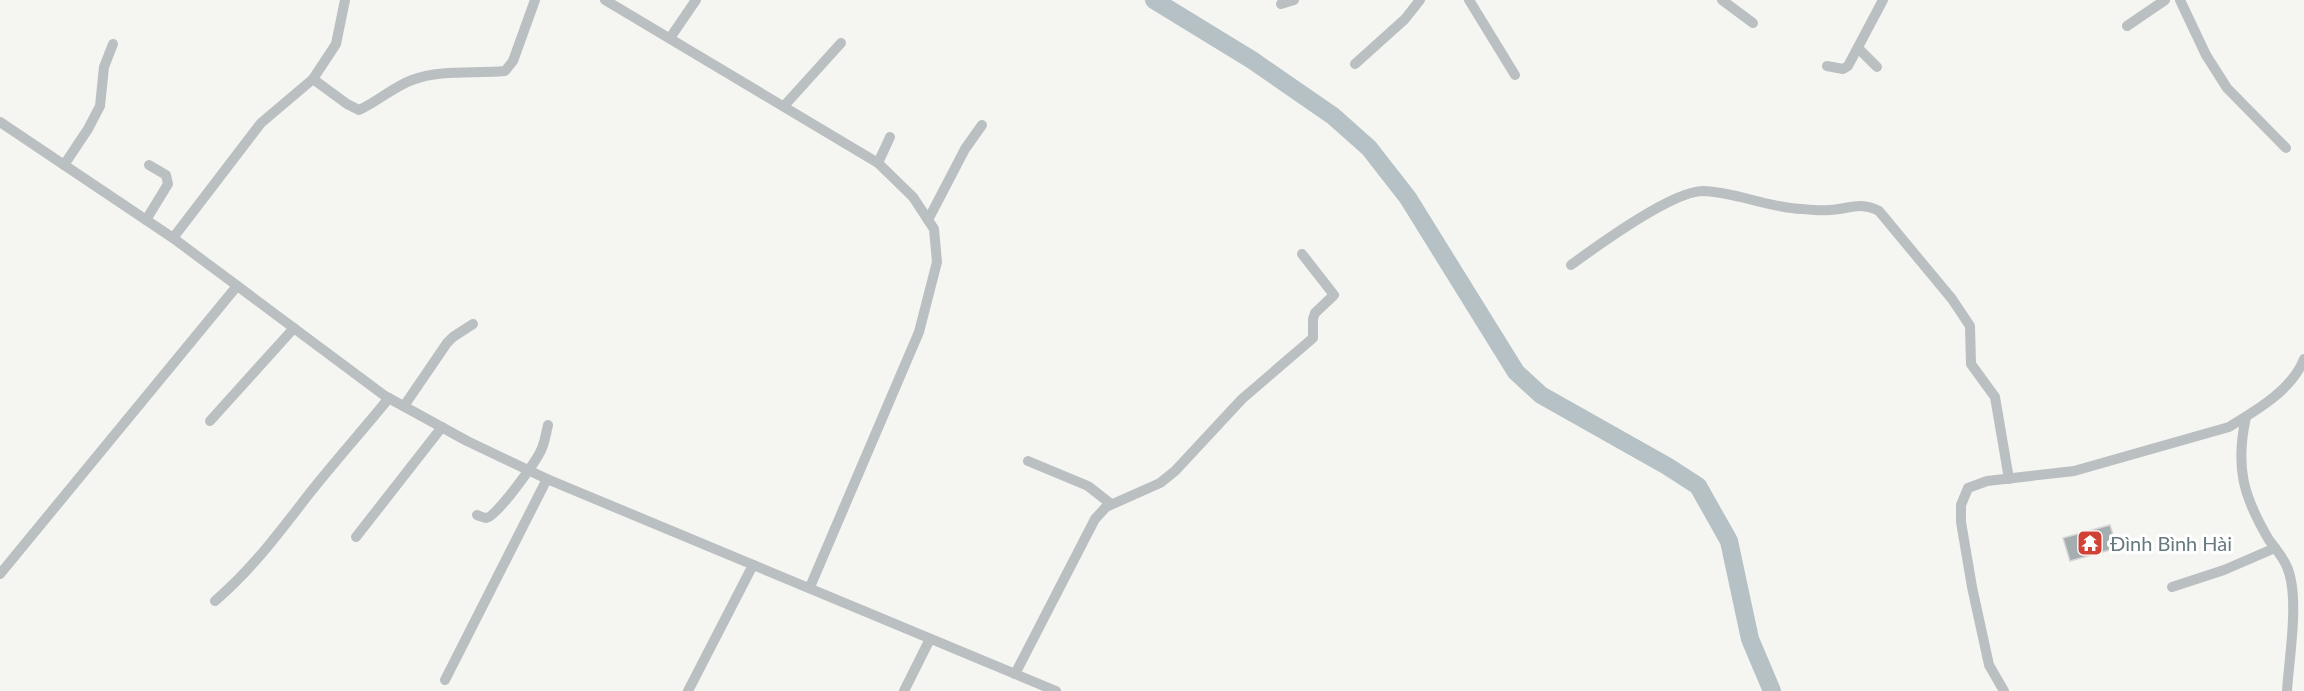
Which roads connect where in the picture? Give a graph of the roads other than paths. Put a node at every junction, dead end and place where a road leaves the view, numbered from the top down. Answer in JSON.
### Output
{"nodes":[{"id":1,"x":345,"y":0,"type":"edge"},
{"id":2,"x":535,"y":0,"type":"edge"},
{"id":3,"x":696,"y":0,"type":"edge"},
{"id":4,"x":1294,"y":0,"type":"edge"},
{"id":5,"x":1420,"y":0,"type":"edge"},
{"id":6,"x":1469,"y":0,"type":"edge"},
{"id":7,"x":1722,"y":0,"type":"edge"},
{"id":8,"x":1883,"y":0,"type":"edge"},
{"id":9,"x":2165,"y":0,"type":"edge"},
{"id":10,"x":2180,"y":0,"type":"edge"},
{"id":11,"x":612,"y":2,"type":"edge"},
{"id":12,"x":1281,"y":4,"type":"dead end"},
{"id":13,"x":1753,"y":23,"type":"dead end"},
{"id":14,"x":2127,"y":26,"type":"dead end"},
{"id":15,"x":670,"y":38,"type":"junction"},
{"id":16,"x":841,"y":43,"type":"dead end"},
{"id":17,"x":113,"y":44,"type":"dead end"},
{"id":18,"x":1858,"y":48,"type":"junction"},
{"id":19,"x":1355,"y":64,"type":"dead end"},
{"id":20,"x":1827,"y":66,"type":"dead end"},
{"id":21,"x":1877,"y":67,"type":"dead end"},
{"id":22,"x":1515,"y":75,"type":"dead end"},
{"id":23,"x":313,"y":79,"type":"junction"},
{"id":24,"x":784,"y":106,"type":"junction"},
{"id":25,"x":0,"y":122,"type":"edge"},
{"id":26,"x":982,"y":124,"type":"dead end"},
{"id":27,"x":890,"y":136,"type":"dead end"},
{"id":28,"x":2286,"y":148,"type":"dead end"},
{"id":29,"x":878,"y":163,"type":"junction"},
{"id":30,"x":64,"y":165,"type":"junction"},
{"id":31,"x":149,"y":165,"type":"dead end"},
{"id":32,"x":147,"y":220,"type":"junction"},
{"id":33,"x":928,"y":220,"type":"junction"},
{"id":34,"x":173,"y":238,"type":"junction"},
{"id":35,"x":1302,"y":254,"type":"dead end"},
{"id":36,"x":1570,"y":265,"type":"dead end"},
{"id":37,"x":237,"y":286,"type":"junction"},
{"id":38,"x":473,"y":324,"type":"dead end"},
{"id":39,"x":294,"y":328,"type":"junction"},
{"id":40,"x":2304,"y":359,"type":"edge"},
{"id":41,"x":389,"y":398,"type":"junction"},
{"id":42,"x":404,"y":406,"type":"junction"},
{"id":43,"x":2246,"y":417,"type":"junction"},
{"id":44,"x":210,"y":421,"type":"dead end"},
{"id":45,"x":548,"y":425,"type":"dead end"},
{"id":46,"x":442,"y":427,"type":"junction"},
{"id":47,"x":1028,"y":461,"type":"dead end"},
{"id":48,"x":527,"y":469,"type":"junction"},
{"id":49,"x":547,"y":479,"type":"junction"},
{"id":50,"x":2009,"y":479,"type":"junction"},
{"id":51,"x":1111,"y":504,"type":"junction"},
{"id":52,"x":477,"y":515,"type":"dead end"},
{"id":53,"x":356,"y":537,"type":"dead end"},
{"id":54,"x":2275,"y":548,"type":"junction"},
{"id":55,"x":753,"y":564,"type":"junction"},
{"id":56,"x":0,"y":574,"type":"edge"},
{"id":57,"x":2172,"y":587,"type":"dead end"},
{"id":58,"x":810,"y":588,"type":"junction"},
{"id":59,"x":214,"y":601,"type":"dead end"},
{"id":60,"x":930,"y":639,"type":"junction"},
{"id":61,"x":1015,"y":674,"type":"junction"},
{"id":62,"x":445,"y":680,"type":"dead end"},
{"id":63,"x":688,"y":691,"type":"edge"},
{"id":64,"x":904,"y":691,"type":"edge"},
{"id":65,"x":1056,"y":691,"type":"edge"},
{"id":66,"x":2004,"y":691,"type":"edge"},
{"id":67,"x":2287,"y":691,"type":"edge"}],
"edges":[{"from":1,"to":23,"type":"street"},
{"from":2,"to":23,"type":"street"},
{"from":3,"to":15,"type":"street"},
{"from":4,"to":12,"type":"street"},
{"from":5,"to":19,"type":"street"},
{"from":6,"to":22,"type":"street"},
{"from":7,"to":13,"type":"street"},
{"from":8,"to":18,"type":"street"},
{"from":9,"to":14,"type":"street"},
{"from":10,"to":28,"type":"street"},
{"from":11,"to":15,"type":"street"},
{"from":15,"to":24,"type":"street"},
{"from":16,"to":24,"type":"street"},
{"from":17,"to":30,"type":"street"},
{"from":18,"to":20,"type":"street"},
{"from":18,"to":21,"type":"street"},
{"from":23,"to":34,"type":"street"},
{"from":24,"to":29,"type":"street"},
{"from":25,"to":30,"type":"street"},
{"from":26,"to":33,"type":"street"},
{"from":27,"to":29,"type":"street"},
{"from":29,"to":33,"type":"street"},
{"from":30,"to":32,"type":"street"},
{"from":31,"to":32,"type":"street"},
{"from":32,"to":34,"type":"street"},
{"from":33,"to":58,"type":"street"},
{"from":34,"to":37,"type":"street"},
{"from":35,"to":51,"type":"street"},
{"from":36,"to":50,"type":"street"},
{"from":37,"to":39,"type":"street"},
{"from":37,"to":56,"type":"street"},
{"from":38,"to":42,"type":"street"},
{"from":39,"to":41,"type":"street"},
{"from":39,"to":44,"type":"street"},
{"from":40,"to":43,"type":"street"},
{"from":41,"to":42,"type":"street"},
{"from":41,"to":59,"type":"street"},
{"from":42,"to":46,"type":"street"},
{"from":43,"to":50,"type":"street"},
{"from":43,"to":54,"type":"street"},
{"from":45,"to":48,"type":"street"},
{"from":46,"to":48,"type":"street"},
{"from":46,"to":53,"type":"street"},
{"from":47,"to":51,"type":"street"},
{"from":48,"to":49,"type":"street"},
{"from":48,"to":52,"type":"street"},
{"from":49,"to":55,"type":"street"},
{"from":49,"to":62,"type":"street"},
{"from":50,"to":66,"type":"street"},
{"from":51,"to":61,"type":"street"},
{"from":54,"to":57,"type":"street"},
{"from":54,"to":67,"type":"street"},
{"from":55,"to":58,"type":"street"},
{"from":55,"to":63,"type":"street"},
{"from":58,"to":60,"type":"street"},
{"from":60,"to":61,"type":"street"},
{"from":60,"to":64,"type":"street"},
{"from":61,"to":65,"type":"street"}]}
